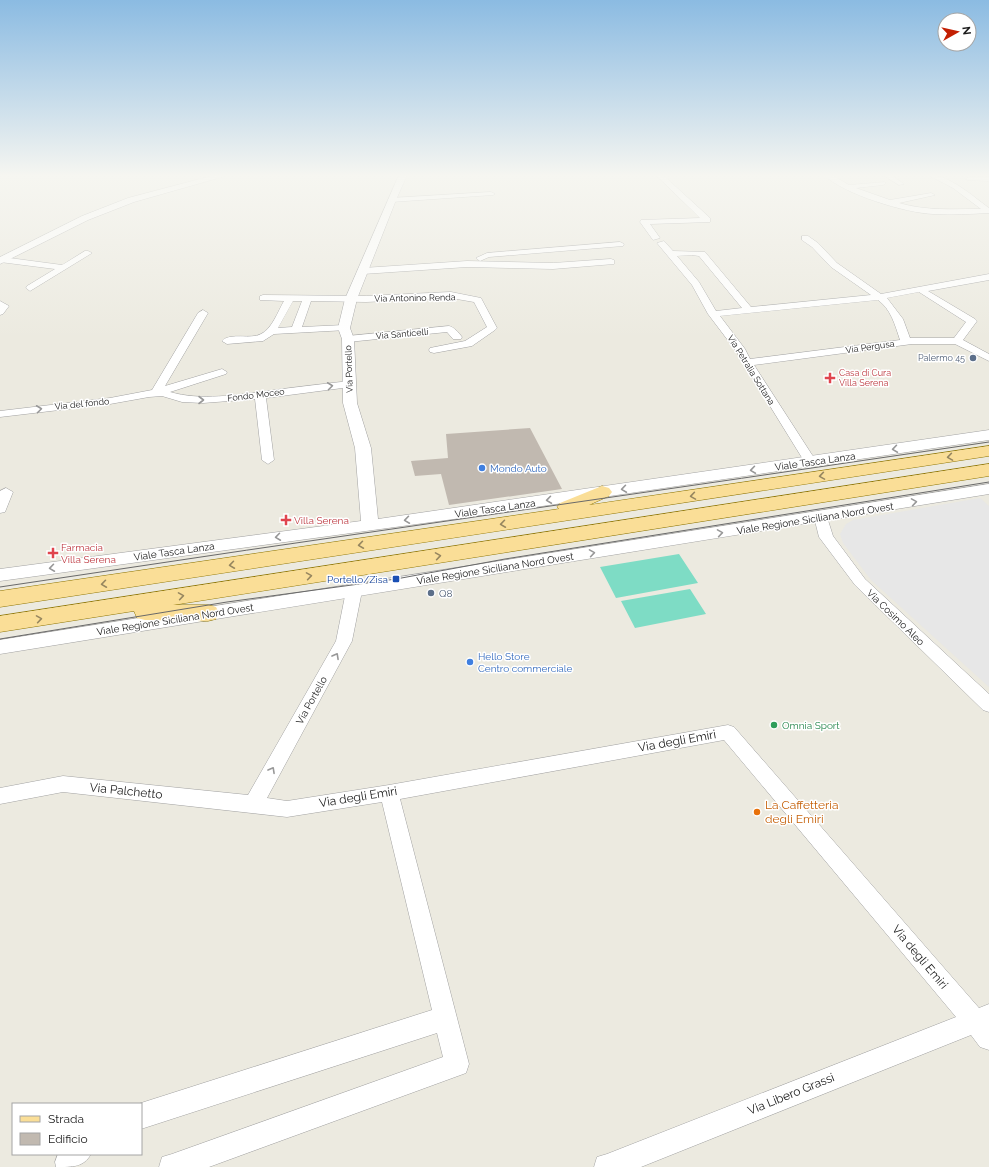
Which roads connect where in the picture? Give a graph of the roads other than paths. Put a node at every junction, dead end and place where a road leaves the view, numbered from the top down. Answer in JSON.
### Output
{"nodes":[{"id":1,"x":63,"y":229,"type":"edge"},
{"id":2,"x":379,"y":229,"type":"edge"},
{"id":3,"x":649,"y":229,"type":"edge"},
{"id":4,"x":805,"y":238,"type":"dead end"},
{"id":5,"x":620,"y":244,"type":"dead end"},
{"id":6,"x":88,"y":254,"type":"dead end"},
{"id":7,"x":670,"y":254,"type":"junction"},
{"id":8,"x":1,"y":261,"type":"edge"},
{"id":9,"x":612,"y":262,"type":"dead end"},
{"id":10,"x":474,"y":264,"type":"junction"},
{"id":11,"x":64,"y":268,"type":"junction"},
{"id":12,"x":363,"y":271,"type":"junction"},
{"id":13,"x":989,"y":278,"type":"edge"},
{"id":14,"x":30,"y":288,"type":"dead end"},
{"id":15,"x":921,"y":290,"type":"junction"},
{"id":16,"x":878,"y":297,"type":"junction"},
{"id":17,"x":263,"y":298,"type":"dead end"},
{"id":18,"x":290,"y":298,"type":"junction"},
{"id":19,"x":308,"y":298,"type":"junction"},
{"id":20,"x":351,"y":299,"type":"junction"},
{"id":21,"x":748,"y":309,"type":"junction"},
{"id":22,"x":203,"y":313,"type":"dead end"},
{"id":23,"x":713,"y":314,"type":"junction"},
{"id":24,"x":295,"y":330,"type":"junction"},
{"id":25,"x":271,"y":331,"type":"junction"},
{"id":26,"x":349,"y":335,"type":"junction"},
{"id":27,"x":387,"y":336,"type":"junction"},
{"id":28,"x":457,"y":337,"type":"dead end"},
{"id":29,"x":227,"y":341,"type":"dead end"},
{"id":30,"x":956,"y":341,"type":"junction"},
{"id":31,"x":906,"y":342,"type":"junction"},
{"id":32,"x":388,"y":347,"type":"dead end"},
{"id":33,"x":434,"y":350,"type":"dead end"},
{"id":34,"x":989,"y":358,"type":"edge"},
{"id":35,"x":747,"y":363,"type":"junction"},
{"id":36,"x":222,"y":372,"type":"dead end"},
{"id":37,"x":350,"y":384,"type":"junction"},
{"id":38,"x":159,"y":393,"type":"junction"},
{"id":39,"x":260,"y":395,"type":"junction"},
{"id":40,"x":0,"y":414,"type":"edge"},
{"id":41,"x":989,"y":435,"type":"edge"},
{"id":42,"x":989,"y":451,"type":"edge"},
{"id":43,"x":268,"y":460,"type":"dead end"},
{"id":44,"x":810,"y":461,"type":"junction"},
{"id":45,"x":989,"y":470,"type":"edge"},
{"id":46,"x":989,"y":489,"type":"edge"},
{"id":47,"x":6,"y":492,"type":"dead end"},
{"id":48,"x":602,"y":492,"type":"junction"},
{"id":49,"x":0,"y":509,"type":"edge"},
{"id":50,"x":820,"y":517,"type":"junction"},
{"id":51,"x":542,"y":518,"type":"junction"},
{"id":52,"x":370,"y":525,"type":"junction"},
{"id":53,"x":0,"y":575,"type":"edge"},
{"id":54,"x":354,"y":591,"type":"junction"},
{"id":55,"x":0,"y":599,"type":"edge"},
{"id":56,"x":88,"y":611,"type":"junction"},
{"id":57,"x":208,"y":613,"type":"junction"},
{"id":58,"x":0,"y":624,"type":"edge"},
{"id":59,"x":0,"y":647,"type":"edge"},
{"id":60,"x":989,"y":705,"type":"edge"},
{"id":61,"x":389,"y":793,"type":"junction"},
{"id":62,"x":0,"y":796,"type":"edge"},
{"id":63,"x":253,"y":804,"type":"junction"},
{"id":64,"x":445,"y":1018,"type":"junction"},
{"id":65,"x":984,"y":1025,"type":"edge"},
{"id":66,"x":142,"y":1116,"type":"edge"},
{"id":67,"x":77,"y":1155,"type":"edge"},
{"id":68,"x":69,"y":1167,"type":"edge"},
{"id":69,"x":172,"y":1167,"type":"edge"},
{"id":70,"x":607,"y":1167,"type":"edge"}],
"edges":[{"from":1,"to":8,"type":"street"},
{"from":2,"to":12,"type":"street","name":"Via Portello"},
{"from":3,"to":7,"type":"street","name":"Via Petralia Sottana"},
{"from":4,"to":16,"type":"street"},
{"from":5,"to":10,"type":"street"},
{"from":6,"to":11,"type":"street"},
{"from":7,"to":21,"type":"street"},
{"from":7,"to":23,"type":"street","name":"Via Petralia Sottana"},
{"from":8,"to":11,"type":"street"},
{"from":9,"to":10,"type":"street"},
{"from":10,"to":12,"type":"street"},
{"from":11,"to":14,"type":"street"},
{"from":12,"to":20,"type":"street","name":"Via Portello"},
{"from":13,"to":15,"type":"street"},
{"from":15,"to":16,"type":"street"},
{"from":15,"to":30,"type":"street"},
{"from":16,"to":21,"type":"street"},
{"from":16,"to":31,"type":"street"},
{"from":17,"to":18,"type":"street","name":"Via Antonino Renda"},
{"from":18,"to":19,"type":"street","name":"Via Antonino Renda"},
{"from":18,"to":25,"type":"street"},
{"from":19,"to":20,"type":"street","name":"Via Antonino Renda"},
{"from":19,"to":24,"type":"street"},
{"from":20,"to":26,"type":"street","name":"Via Portello"},
{"from":20,"to":33,"type":"street","name":"Via Antonino Renda"},
{"from":21,"to":23,"type":"street"},
{"from":22,"to":38,"type":"street"},
{"from":23,"to":35,"type":"street","name":"Via Petralia Sottana"},
{"from":24,"to":25,"type":"street","name":"Via Santicelli"},
{"from":24,"to":26,"type":"street","name":"Via Santicelli"},
{"from":25,"to":29,"type":"street"},
{"from":26,"to":27,"type":"street","name":"Via Santicelli"},
{"from":26,"to":37,"type":"street","name":"Via Portello"},
{"from":27,"to":28,"type":"street","name":"Via Santicelli"},
{"from":27,"to":32,"type":"street"},
{"from":30,"to":31,"type":"street","name":"Via Pergusa"},
{"from":30,"to":34,"type":"street","name":"Via Pergusa"},
{"from":31,"to":35,"type":"street","name":"Via Pergusa"},
{"from":35,"to":44,"type":"street","name":"Via Petralia Sottana"},
{"from":36,"to":38,"type":"street"},
{"from":39,"to":37,"type":"street","name":"Fondo Moceo","one_way":true},
{"from":37,"to":52,"type":"street","name":"Via Portello"},
{"from":38,"to":39,"type":"street","name":"Fondo Moceo","one_way":true},
{"from":40,"to":38,"type":"street","name":"Via del fondo","one_way":true},
{"from":39,"to":43,"type":"street"},
{"from":41,"to":44,"type":"street","name":"Viale Tasca Lanza","one_way":true},
{"from":42,"to":51,"type":"main road","one_way":true},
{"from":44,"to":48,"type":"street","name":"Viale Tasca Lanza","one_way":true},
{"from":56,"to":45,"type":"main road","name":"Viale Regione Siciliana Nord Ovest","one_way":true},
{"from":50,"to":46,"type":"street","name":"Viale Regione Siciliana Nord Ovest","one_way":true},
{"from":47,"to":49,"type":"street"},
{"from":48,"to":51,"type":"main road"},
{"from":48,"to":52,"type":"street","name":"Viale Tasca Lanza","one_way":true},
{"from":54,"to":50,"type":"street","name":"Viale Regione Siciliana Nord Ovest","one_way":true},
{"from":50,"to":60,"type":"street","name":"Via Cosimo Aleo"},
{"from":51,"to":55,"type":"main road","one_way":true},
{"from":52,"to":53,"type":"street","name":"Viale Tasca Lanza","one_way":true},
{"from":54,"to":57,"type":"street","name":"Viale Regione Siciliana Nord Ovest"},
{"from":63,"to":54,"type":"street","name":"Via Portello","one_way":true},
{"from":56,"to":57,"type":"main road"},
{"from":58,"to":56,"type":"main road","name":"Viale Regione Siciliana Nord Ovest","one_way":true},
{"from":57,"to":59,"type":"street","name":"Viale Regione Siciliana Nord Ovest"},
{"from":61,"to":63,"type":"street","name":"Via degli Emiri"},
{"from":61,"to":64,"type":"street"},
{"from":61,"to":65,"type":"street","name":"Via degli Emiri"},
{"from":62,"to":63,"type":"street","name":"Via Palchetto"},
{"from":64,"to":66,"type":"street"},
{"from":64,"to":69,"type":"street"},
{"from":65,"to":70,"type":"street","name":"Via Libero Grassi"},
{"from":67,"to":68,"type":"street"}]}
